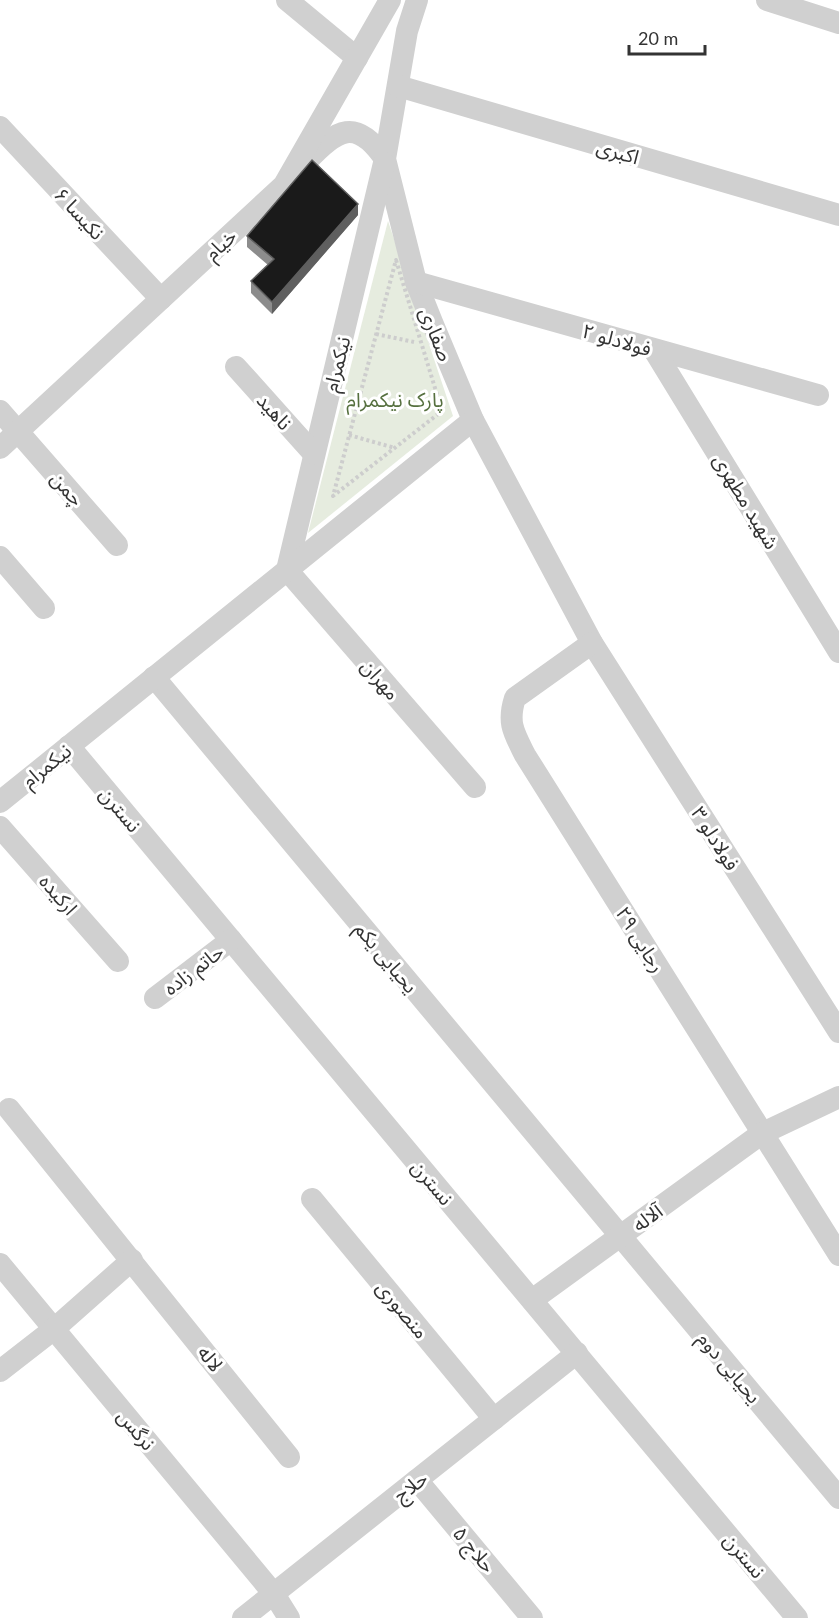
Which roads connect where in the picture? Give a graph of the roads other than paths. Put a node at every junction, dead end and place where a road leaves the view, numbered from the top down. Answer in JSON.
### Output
{"nodes":[{"id":1,"x":287,"y":0,"type":"edge"},
{"id":2,"x":390,"y":0,"type":"edge"},
{"id":3,"x":417,"y":0,"type":"edge"},
{"id":4,"x":767,"y":0,"type":"edge"},
{"id":5,"x":839,"y":23,"type":"edge"},
{"id":6,"x":357,"y":58,"type":"junction"},
{"id":7,"x":398,"y":87,"type":"junction"},
{"id":8,"x":0,"y":127,"type":"edge"},
{"id":9,"x":385,"y":159,"type":"junction"},
{"id":10,"x":284,"y":185,"type":"junction"},
{"id":11,"x":839,"y":215,"type":"edge"},
{"id":12,"x":416,"y":282,"type":"junction"},
{"id":13,"x":161,"y":299,"type":"junction"},
{"id":14,"x":654,"y":350,"type":"junction"},
{"id":15,"x":236,"y":368,"type":"dead end"},
{"id":16,"x":818,"y":395,"type":"dead end"},
{"id":17,"x":0,"y":411,"type":"edge"},
{"id":18,"x":473,"y":420,"type":"junction"},
{"id":19,"x":19,"y":431,"type":"junction"},
{"id":20,"x":0,"y":448,"type":"edge"},
{"id":21,"x":314,"y":454,"type":"junction"},
{"id":22,"x":117,"y":545,"type":"dead end"},
{"id":23,"x":0,"y":557,"type":"edge"},
{"id":24,"x":287,"y":570,"type":"junction"},
{"id":25,"x":44,"y":608,"type":"dead end"},
{"id":26,"x":592,"y":643,"type":"junction"},
{"id":27,"x":839,"y":652,"type":"edge"},
{"id":28,"x":154,"y":678,"type":"junction"},
{"id":29,"x":69,"y":746,"type":"junction"},
{"id":30,"x":475,"y":787,"type":"dead end"},
{"id":31,"x":0,"y":802,"type":"edge"},
{"id":32,"x":0,"y":827,"type":"edge"},
{"id":33,"x":231,"y":940,"type":"junction"},
{"id":34,"x":118,"y":961,"type":"dead end"},
{"id":35,"x":155,"y":998,"type":"dead end"},
{"id":36,"x":839,"y":1032,"type":"edge"},
{"id":37,"x":839,"y":1097,"type":"edge"},
{"id":38,"x":9,"y":1109,"type":"dead end"},
{"id":39,"x":762,"y":1134,"type":"junction"},
{"id":40,"x":312,"y":1199,"type":"dead end"},
{"id":41,"x":620,"y":1237,"type":"junction"},
{"id":42,"x":839,"y":1256,"type":"edge"},
{"id":43,"x":132,"y":1260,"type":"junction"},
{"id":44,"x":0,"y":1264,"type":"edge"},
{"id":45,"x":532,"y":1300,"type":"junction"},
{"id":46,"x":54,"y":1329,"type":"junction"},
{"id":47,"x":577,"y":1353,"type":"junction"},
{"id":48,"x":0,"y":1371,"type":"edge"},
{"id":49,"x":494,"y":1419,"type":"junction"},
{"id":50,"x":289,"y":1457,"type":"dead end"},
{"id":51,"x":417,"y":1480,"type":"junction"},
{"id":52,"x":839,"y":1498,"type":"edge"},
{"id":53,"x":274,"y":1594,"type":"junction"},
{"id":54,"x":243,"y":1618,"type":"edge"},
{"id":55,"x":289,"y":1618,"type":"edge"},
{"id":56,"x":532,"y":1618,"type":"edge"},
{"id":57,"x":797,"y":1618,"type":"edge"}],
"edges":[{"from":1,"to":6,"type":"street"},
{"from":2,"to":6,"type":"street","name":"خیام"},
{"from":3,"to":7,"type":"street","name":"صفاری"},
{"from":4,"to":5,"type":"street"},
{"from":6,"to":10,"type":"street","name":"خیام"},
{"from":7,"to":9,"type":"street","name":"صفاری"},
{"from":7,"to":11,"type":"street","name":"اکبری"},
{"from":8,"to":13,"type":"street","name":"نکيسا ۶"},
{"from":9,"to":10,"type":"street"},
{"from":9,"to":12,"type":"street","name":"صفاری"},
{"from":9,"to":21,"type":"street","name":"نیکمرام"},
{"from":10,"to":13,"type":"street","name":"خیام"},
{"from":12,"to":14,"type":"street","name":"فولادلو ۲"},
{"from":12,"to":18,"type":"street","name":"صفاری"},
{"from":13,"to":19,"type":"street","name":"خیام"},
{"from":14,"to":16,"type":"street","name":"فولادلو ۲"},
{"from":14,"to":27,"type":"street","name":"شهید مطهری"},
{"from":15,"to":21,"type":"street","name":"ناهید"},
{"from":17,"to":19,"type":"street","name":"چمن"},
{"from":18,"to":24,"type":"street","name":"نیکمرام"},
{"from":18,"to":26,"type":"street","name":"صفاری"},
{"from":19,"to":20,"type":"street","name":"خیام"},
{"from":19,"to":22,"type":"street","name":"چمن"},
{"from":21,"to":24,"type":"street","name":"نیکمرام"},
{"from":23,"to":25,"type":"street"},
{"from":24,"to":28,"type":"street","name":"نیکمرام"},
{"from":24,"to":30,"type":"street","name":"مهران"},
{"from":26,"to":36,"type":"street","name":"فولادلو ۳"},
{"from":26,"to":39,"type":"street","name":"رجایی ۲۹"},
{"from":28,"to":29,"type":"street","name":"نیکمرام"},
{"from":28,"to":41,"type":"street","name":"یحیایی یکم"},
{"from":29,"to":31,"type":"street","name":"نیکمرام"},
{"from":29,"to":33,"type":"street","name":"نسترن"},
{"from":32,"to":34,"type":"street","name":"ارکیده"},
{"from":33,"to":35,"type":"street","name":"حاتم زاده"},
{"from":33,"to":45,"type":"street","name":"نسترن"},
{"from":37,"to":39,"type":"street","name":"آلاله"},
{"from":38,"to":43,"type":"street","name":"لاله"},
{"from":39,"to":41,"type":"street","name":"آلاله"},
{"from":39,"to":42,"type":"street","name":"رجایی ۲۹"},
{"from":40,"to":49,"type":"street","name":"منصوری"},
{"from":41,"to":45,"type":"street","name":"آلاله"},
{"from":41,"to":52,"type":"street","name":"یحیایی دوم"},
{"from":43,"to":46,"type":"street"},
{"from":43,"to":50,"type":"street","name":"لاله"},
{"from":44,"to":46,"type":"street","name":"نرگس"},
{"from":45,"to":47,"type":"street","name":"نسترن"},
{"from":46,"to":48,"type":"street"},
{"from":46,"to":53,"type":"street","name":"نرگس"},
{"from":47,"to":49,"type":"street","name":"حلاج"},
{"from":47,"to":57,"type":"street","name":"نسترن"},
{"from":49,"to":51,"type":"street","name":"حلاج"},
{"from":51,"to":53,"type":"street","name":"حلاج"},
{"from":51,"to":56,"type":"street","name":"حلاج ۵"},
{"from":53,"to":54,"type":"street","name":"حلاج"},
{"from":53,"to":55,"type":"street","name":"نرگس"}]}
